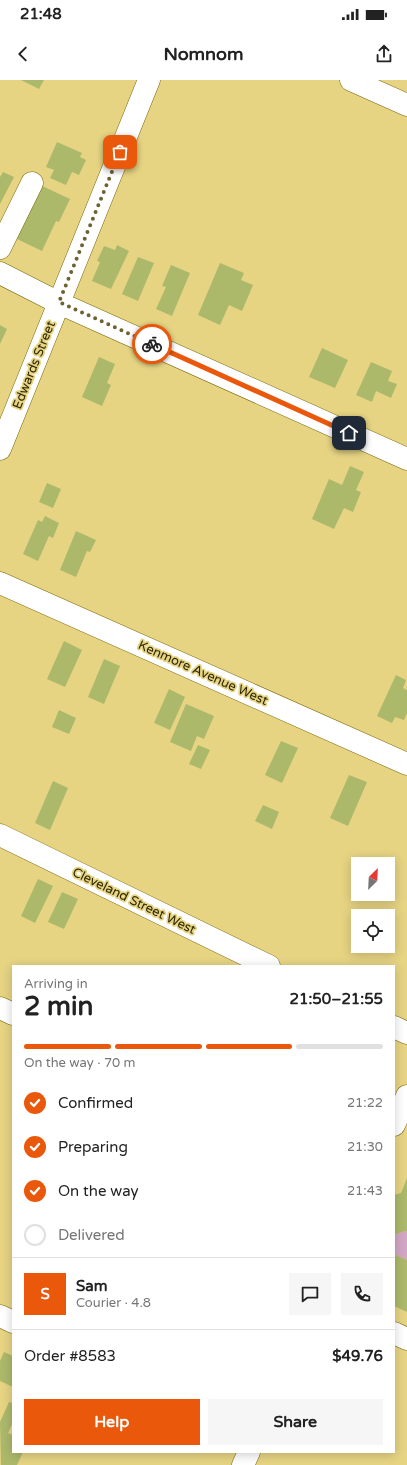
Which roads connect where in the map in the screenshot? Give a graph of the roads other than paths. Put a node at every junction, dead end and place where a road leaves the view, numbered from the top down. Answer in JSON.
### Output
{"nodes":[{"id":1,"x":149,"y":80,"type":"edge"},
{"id":2,"x":351,"y":80,"type":"edge"},
{"id":3,"x":407,"y":105,"type":"edge"},
{"id":4,"x":32,"y":183,"type":"dead end"},
{"id":5,"x":0,"y":248,"type":"edge"},
{"id":6,"x":0,"y":273,"type":"edge"},
{"id":7,"x":59,"y":302,"type":"junction"},
{"id":8,"x":0,"y":449,"type":"edge"},
{"id":9,"x":407,"y":459,"type":"edge"},
{"id":10,"x":0,"y":583,"type":"edge"},
{"id":11,"x":407,"y":764,"type":"edge"},
{"id":12,"x":0,"y":835,"type":"edge"},
{"id":13,"x":267,"y":965,"type":"edge"},
{"id":14,"x":0,"y":1008,"type":"edge"},
{"id":15,"x":12,"y":1014,"type":"edge"},
{"id":16,"x":395,"y":1027,"type":"edge"},
{"id":17,"x":407,"y":1033,"type":"edge"},
{"id":18,"x":407,"y":1096,"type":"edge"},
{"id":19,"x":395,"y":1123,"type":"edge"},
{"id":20,"x":0,"y":1316,"type":"edge"},
{"id":21,"x":12,"y":1322,"type":"edge"},
{"id":22,"x":395,"y":1333,"type":"edge"},
{"id":23,"x":407,"y":1339,"type":"edge"},
{"id":24,"x":249,"y":1453,"type":"edge"},
{"id":25,"x":243,"y":1465,"type":"edge"}],
"edges":[{"from":1,"to":7,"type":"street","name":"Edwards Street"},
{"from":2,"to":3,"type":"street"},
{"from":4,"to":5,"type":"street"},
{"from":6,"to":7,"type":"street"},
{"from":7,"to":8,"type":"street","name":"Edwards Street"},
{"from":7,"to":9,"type":"street"},
{"from":10,"to":11,"type":"street","name":"Kenmore Avenue West"},
{"from":12,"to":13,"type":"street","name":"Cleveland Street West"},
{"from":14,"to":15,"type":"street"},
{"from":16,"to":17,"type":"street"},
{"from":18,"to":19,"type":"street"},
{"from":20,"to":21,"type":"street"},
{"from":22,"to":23,"type":"street"},
{"from":24,"to":25,"type":"street"}]}
